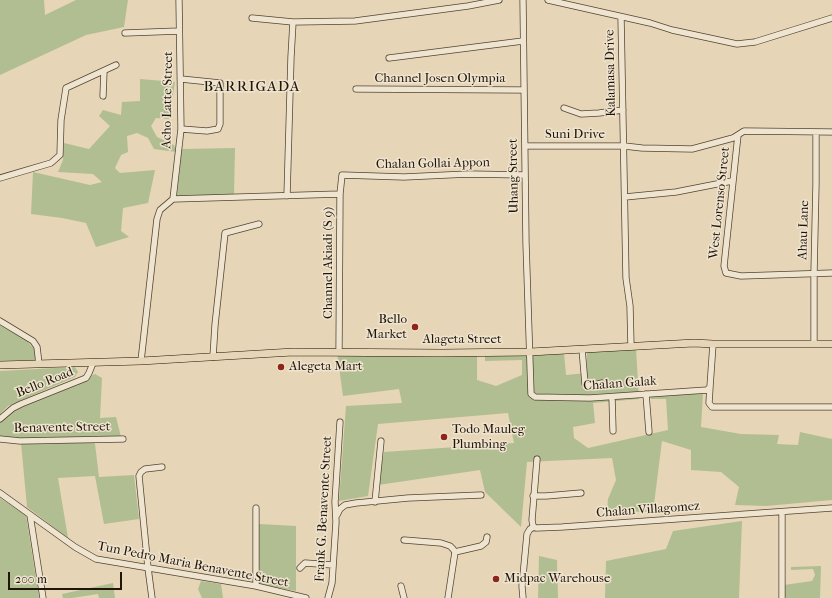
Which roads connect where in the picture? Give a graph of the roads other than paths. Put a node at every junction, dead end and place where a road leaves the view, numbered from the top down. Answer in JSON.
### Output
{"nodes":[{"id":1,"x":179,"y":0,"type":"edge"},
{"id":2,"x":499,"y":0,"type":"edge"},
{"id":3,"x":523,"y":0,"type":"edge"},
{"id":4,"x":548,"y":0,"type":"edge"},
{"id":5,"x":621,"y":17,"type":"junction"},
{"id":6,"x":252,"y":18,"type":"dead end"},
{"id":7,"x":832,"y":18,"type":"edge"},
{"id":8,"x":293,"y":22,"type":"junction"},
{"id":9,"x":179,"y":31,"type":"junction"},
{"id":10,"x":125,"y":33,"type":"dead end"},
{"id":11,"x":523,"y":41,"type":"junction"},
{"id":12,"x":389,"y":58,"type":"dead end"},
{"id":13,"x":116,"y":65,"type":"dead end"},
{"id":14,"x":104,"y":70,"type":"junction"},
{"id":15,"x":181,"y":79,"type":"junction"},
{"id":16,"x":356,"y":89,"type":"dead end"},
{"id":17,"x":524,"y":90,"type":"junction"},
{"id":18,"x":103,"y":96,"type":"dead end"},
{"id":19,"x":564,"y":108,"type":"dead end"},
{"id":20,"x":623,"y":110,"type":"junction"},
{"id":21,"x":181,"y":129,"type":"junction"},
{"id":22,"x":816,"y":132,"type":"junction"},
{"id":23,"x":832,"y":132,"type":"edge"},
{"id":24,"x":738,"y":135,"type":"junction"},
{"id":25,"x":525,"y":146,"type":"junction"},
{"id":26,"x":624,"y":146,"type":"junction"},
{"id":27,"x":342,"y":175,"type":"joint"},
{"id":28,"x":525,"y":175,"type":"junction"},
{"id":29,"x":0,"y":178,"type":"edge"},
{"id":30,"x":732,"y":181,"type":"junction"},
{"id":31,"x":340,"y":194,"type":"junction"},
{"id":32,"x":287,"y":196,"type":"junction"},
{"id":33,"x":625,"y":197,"type":"junction"},
{"id":34,"x":173,"y":199,"type":"junction"},
{"id":35,"x":259,"y":224,"type":"dead end"},
{"id":36,"x":814,"y":273,"type":"junction"},
{"id":37,"x":832,"y":273,"type":"edge"},
{"id":38,"x":0,"y":321,"type":"edge"},
{"id":39,"x":713,"y":344,"type":"junction"},
{"id":40,"x":814,"y":344,"type":"junction"},
{"id":41,"x":832,"y":344,"type":"edge"},
{"id":42,"x":631,"y":346,"type":"junction"},
{"id":43,"x":582,"y":349,"type":"junction"},
{"id":44,"x":339,"y":352,"type":"junction"},
{"id":45,"x":530,"y":352,"type":"junction"},
{"id":46,"x":213,"y":357,"type":"junction"},
{"id":47,"x":141,"y":361,"type":"junction"},
{"id":48,"x":93,"y":363,"type":"junction"},
{"id":49,"x":38,"y":364,"type":"junction"},
{"id":50,"x":0,"y":365,"type":"edge"},
{"id":51,"x":602,"y":383,"type":"dead end"},
{"id":52,"x":710,"y":387,"type":"junction"},
{"id":53,"x":646,"y":394,"type":"junction"},
{"id":54,"x":612,"y":396,"type":"junction"},
{"id":55,"x":832,"y":407,"type":"edge"},
{"id":56,"x":0,"y":419,"type":"edge"},
{"id":57,"x":340,"y":422,"type":"dead end"},
{"id":58,"x":613,"y":431,"type":"dead end"},
{"id":59,"x":649,"y":432,"type":"dead end"},
{"id":60,"x":0,"y":439,"type":"edge"},
{"id":61,"x":123,"y":439,"type":"dead end"},
{"id":62,"x":381,"y":440,"type":"dead end"},
{"id":63,"x":537,"y":459,"type":"dead end"},
{"id":64,"x":162,"y":467,"type":"dead end"},
{"id":65,"x":0,"y":493,"type":"edge"},
{"id":66,"x":581,"y":494,"type":"dead end"},
{"id":67,"x":481,"y":495,"type":"dead end"},
{"id":68,"x":533,"y":496,"type":"junction"},
{"id":69,"x":375,"y":502,"type":"junction"},
{"id":70,"x":256,"y":508,"type":"dead end"},
{"id":71,"x":832,"y":508,"type":"edge"},
{"id":72,"x":782,"y":512,"type":"junction"},
{"id":73,"x":30,"y":515,"type":"junction"},
{"id":74,"x":336,"y":517,"type":"junction"},
{"id":75,"x":534,"y":527,"type":"junction"},
{"id":76,"x":487,"y":537,"type":"dead end"},
{"id":77,"x":404,"y":540,"type":"dead end"},
{"id":78,"x":455,"y":552,"type":"junction"},
{"id":79,"x":333,"y":565,"type":"junction"},
{"id":80,"x":148,"y":568,"type":"junction"},
{"id":81,"x":300,"y":568,"type":"dead end"},
{"id":82,"x":256,"y":586,"type":"junction"},
{"id":83,"x":401,"y":586,"type":"dead end"},
{"id":84,"x":43,"y":598,"type":"edge"},
{"id":85,"x":152,"y":598,"type":"edge"},
{"id":86,"x":306,"y":598,"type":"edge"},
{"id":87,"x":328,"y":598,"type":"edge"},
{"id":88,"x":404,"y":598,"type":"edge"},
{"id":89,"x":448,"y":598,"type":"edge"},
{"id":90,"x":523,"y":598,"type":"edge"},
{"id":91,"x":782,"y":598,"type":"edge"}],
"edges":[{"from":1,"to":9,"type":"street","name":"Acho Latte Street"},
{"from":2,"to":8,"type":"street"},
{"from":3,"to":11,"type":"street","name":"Uhang Street"},
{"from":4,"to":5,"type":"street"},
{"from":5,"to":7,"type":"street","name":"Kalamasa Drive"},
{"from":5,"to":20,"type":"street","name":"Kalamasa Drive"},
{"from":6,"to":8,"type":"street"},
{"from":8,"to":32,"type":"street"},
{"from":9,"to":10,"type":"street"},
{"from":9,"to":15,"type":"street","name":"Acho Latte Street"},
{"from":11,"to":12,"type":"street"},
{"from":11,"to":17,"type":"street","name":"Uhang Street"},
{"from":13,"to":14,"type":"street"},
{"from":14,"to":18,"type":"street"},
{"from":14,"to":29,"type":"street"},
{"from":15,"to":21,"type":"street","name":"Acho Latte Street"},
{"from":15,"to":21,"type":"street"},
{"from":16,"to":17,"type":"street","name":"Channel Josen Olympia"},
{"from":17,"to":25,"type":"street","name":"Uhang Street"},
{"from":19,"to":20,"type":"street"},
{"from":20,"to":26,"type":"street","name":"Kalamasa Drive"},
{"from":21,"to":34,"type":"street","name":"Acho Latte Street"},
{"from":22,"to":23,"type":"street"},
{"from":22,"to":24,"type":"street","name":"Suni Drive"},
{"from":22,"to":36,"type":"street","name":"Ahau Lane"},
{"from":24,"to":26,"type":"street","name":"Suni Drive"},
{"from":24,"to":30,"type":"street","name":"West Lorenso Street"},
{"from":25,"to":26,"type":"street","name":"Suni Drive"},
{"from":25,"to":28,"type":"street","name":"Uhang Street"},
{"from":26,"to":33,"type":"street","name":"Kalamasa Drive"},
{"from":27,"to":28,"type":"street","name":"Chalan Gollai Appon"},
{"from":27,"to":31,"type":"street","name":"Channel Akiadi (S 9)"},
{"from":28,"to":45,"type":"street","name":"Uhang Street"},
{"from":30,"to":33,"type":"street"},
{"from":30,"to":36,"type":"street","name":"West Lorenso Street"},
{"from":31,"to":32,"type":"street"},
{"from":31,"to":44,"type":"street","name":"Channel Akiadi (S 9)"},
{"from":32,"to":34,"type":"street"},
{"from":33,"to":42,"type":"street","name":"Kalamasa Drive"},
{"from":34,"to":47,"type":"street"},
{"from":35,"to":46,"type":"street"},
{"from":36,"to":37,"type":"street"},
{"from":36,"to":40,"type":"street","name":"Ahau Lane"},
{"from":38,"to":49,"type":"street"},
{"from":39,"to":40,"type":"main road","name":"Alageta Street"},
{"from":39,"to":42,"type":"main road","name":"Alageta Street"},
{"from":39,"to":52,"type":"street"},
{"from":40,"to":41,"type":"main road","name":"Alageta Street"},
{"from":42,"to":43,"type":"main road","name":"Alageta Street"},
{"from":43,"to":45,"type":"main road","name":"Alageta Street"},
{"from":43,"to":51,"type":"street"},
{"from":44,"to":45,"type":"main road","name":"Alageta Street"},
{"from":44,"to":46,"type":"main road","name":"Alageta Street"},
{"from":45,"to":54,"type":"street","name":"Chalan Galak"},
{"from":46,"to":47,"type":"main road","name":"Alageta Street"},
{"from":47,"to":48,"type":"main road","name":"Alageta Street"},
{"from":48,"to":49,"type":"main road","name":"Alageta Street"},
{"from":48,"to":56,"type":"street","name":"Bello Road"},
{"from":49,"to":50,"type":"main road","name":"Alageta Street"},
{"from":52,"to":53,"type":"street","name":"Chalan Galak"},
{"from":52,"to":55,"type":"street"},
{"from":53,"to":54,"type":"street","name":"Chalan Galak"},
{"from":53,"to":59,"type":"street"},
{"from":54,"to":58,"type":"street"},
{"from":57,"to":74,"type":"street","name":"Frank G. Benavente Street"},
{"from":60,"to":61,"type":"street","name":"Benavente Street"},
{"from":62,"to":69,"type":"street"},
{"from":63,"to":68,"type":"street"},
{"from":64,"to":80,"type":"street"},
{"from":65,"to":73,"type":"street","name":"Tun Pedro Maria Benavente Street"},
{"from":66,"to":68,"type":"street"},
{"from":67,"to":69,"type":"street"},
{"from":68,"to":75,"type":"street"},
{"from":69,"to":74,"type":"street"},
{"from":70,"to":82,"type":"street"},
{"from":71,"to":72,"type":"street","name":"Chalan Villagomez"},
{"from":72,"to":75,"type":"street","name":"Chalan Villagomez"},
{"from":72,"to":91,"type":"street"},
{"from":73,"to":80,"type":"street","name":"Tun Pedro Maria Benavente Street"},
{"from":73,"to":84,"type":"street"},
{"from":74,"to":79,"type":"street","name":"Frank G. Benavente Street"},
{"from":75,"to":90,"type":"street"},
{"from":76,"to":78,"type":"street"},
{"from":77,"to":78,"type":"street"},
{"from":78,"to":89,"type":"street"},
{"from":79,"to":81,"type":"street"},
{"from":79,"to":87,"type":"street","name":"Frank G. Benavente Street"},
{"from":80,"to":82,"type":"street","name":"Tun Pedro Maria Benavente Street"},
{"from":80,"to":85,"type":"street"},
{"from":82,"to":86,"type":"street","name":"Tun Pedro Maria Benavente Street"},
{"from":83,"to":88,"type":"street"}]}
